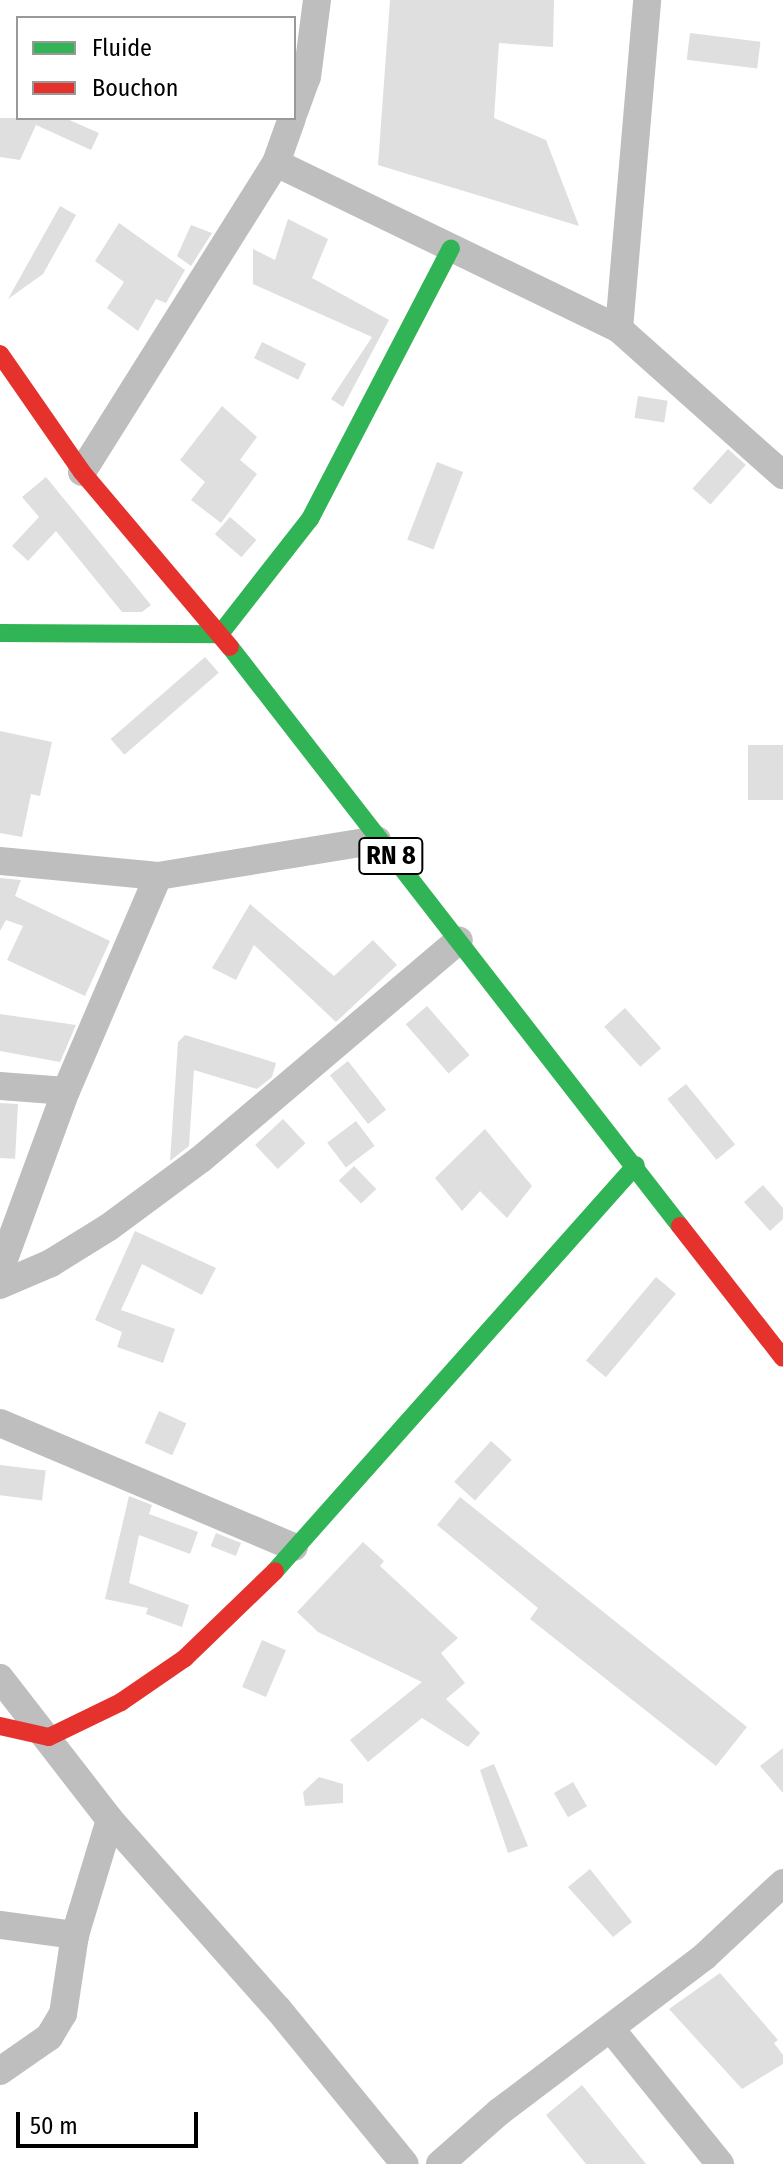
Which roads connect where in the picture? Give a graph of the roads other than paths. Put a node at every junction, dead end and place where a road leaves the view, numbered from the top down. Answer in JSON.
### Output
{"nodes":[{"id":1,"x":317,"y":0,"type":"edge"},
{"id":2,"x":647,"y":0,"type":"edge"},
{"id":3,"x":296,"y":107,"type":"edge"},
{"id":4,"x":291,"y":120,"type":"edge"},
{"id":5,"x":276,"y":163,"type":"junction"},
{"id":6,"x":451,"y":248,"type":"junction"},
{"id":7,"x":619,"y":329,"type":"junction"},
{"id":8,"x":0,"y":354,"type":"edge"},
{"id":9,"x":82,"y":472,"type":"junction"},
{"id":10,"x":783,"y":475,"type":"edge"},
{"id":11,"x":0,"y":633,"type":"edge"},
{"id":12,"x":220,"y":634,"type":"junction"},
{"id":13,"x":377,"y":840,"type":"junction"},
{"id":14,"x":0,"y":861,"type":"edge"},
{"id":15,"x":158,"y":876,"type":"junction"},
{"id":16,"x":459,"y":940,"type":"junction"},
{"id":17,"x":0,"y":1086,"type":"edge"},
{"id":18,"x":66,"y":1091,"type":"junction"},
{"id":19,"x":636,"y":1165,"type":"junction"},
{"id":20,"x":0,"y":1270,"type":"edge"},
{"id":21,"x":0,"y":1285,"type":"edge"},
{"id":22,"x":779,"y":1347,"type":"edge"},
{"id":23,"x":0,"y":1423,"type":"edge"},
{"id":24,"x":294,"y":1547,"type":"junction"},
{"id":25,"x":0,"y":1678,"type":"edge"},
{"id":26,"x":0,"y":1726,"type":"edge"},
{"id":27,"x":49,"y":1737,"type":"junction"},
{"id":28,"x":110,"y":1820,"type":"junction"},
{"id":29,"x":783,"y":1883,"type":"edge"},
{"id":30,"x":0,"y":1925,"type":"edge"},
{"id":31,"x":75,"y":1935,"type":"junction"},
{"id":32,"x":611,"y":2029,"type":"junction"},
{"id":33,"x":0,"y":2071,"type":"edge"},
{"id":34,"x":405,"y":2164,"type":"edge"},
{"id":35,"x":440,"y":2164,"type":"edge"},
{"id":36,"x":720,"y":2164,"type":"edge"}],
"edges":[{"from":1,"to":3,"type":"street"},
{"from":2,"to":7,"type":"street"},
{"from":4,"to":5,"type":"street"},
{"from":5,"to":6,"type":"street"},
{"from":5,"to":9,"type":"street"},
{"from":6,"to":7,"type":"street"},
{"from":6,"to":12,"type":"street"},
{"from":7,"to":10,"type":"street"},
{"from":8,"to":9,"type":"street","number":"RN 8"},
{"from":9,"to":12,"type":"street","number":"RN 8"},
{"from":11,"to":12,"type":"street"},
{"from":12,"to":13,"type":"street","number":"RN 8"},
{"from":13,"to":15,"type":"street"},
{"from":13,"to":16,"type":"street","number":"RN 8"},
{"from":14,"to":15,"type":"street"},
{"from":15,"to":18,"type":"street"},
{"from":16,"to":19,"type":"street","number":"RN 8"},
{"from":16,"to":21,"type":"street"},
{"from":17,"to":18,"type":"street"},
{"from":18,"to":20,"type":"street"},
{"from":19,"to":22,"type":"street","number":"RN 8"},
{"from":19,"to":24,"type":"street"},
{"from":23,"to":24,"type":"street"},
{"from":24,"to":27,"type":"street"},
{"from":25,"to":27,"type":"street"},
{"from":26,"to":27,"type":"street"},
{"from":27,"to":28,"type":"street"},
{"from":28,"to":31,"type":"street"},
{"from":28,"to":34,"type":"street"},
{"from":29,"to":32,"type":"street"},
{"from":30,"to":31,"type":"street"},
{"from":31,"to":33,"type":"street"},
{"from":32,"to":35,"type":"street"},
{"from":32,"to":36,"type":"street"}]}
